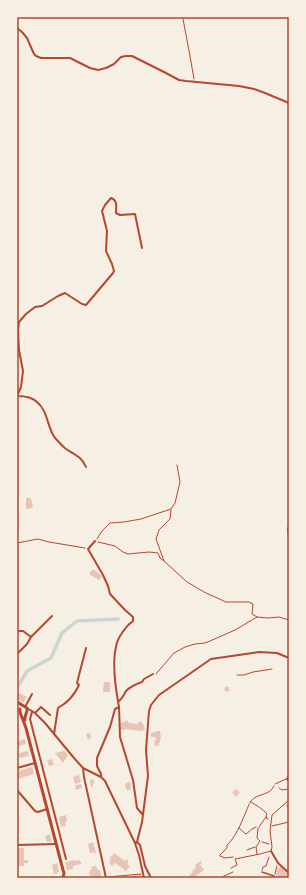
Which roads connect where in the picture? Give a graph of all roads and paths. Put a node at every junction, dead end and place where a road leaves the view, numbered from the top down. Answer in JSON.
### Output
{"nodes":[{"id":1,"x":184,"y":17,"type":"edge"},
{"id":2,"x":17,"y":28,"type":"edge"},
{"id":3,"x":194,"y":82,"type":"junction"},
{"id":4,"x":289,"y":103,"type":"edge"},
{"id":5,"x":142,"y":248,"type":"dead end"},
{"id":6,"x":17,"y":396,"type":"edge"},
{"id":7,"x":177,"y":465,"type":"dead end"},
{"id":8,"x":86,"y":467,"type":"dead end"},
{"id":9,"x":171,"y":509,"type":"junction"},
{"id":10,"x":289,"y":526,"type":"edge"},
{"id":11,"x":289,"y":537,"type":"edge"},
{"id":12,"x":96,"y":541,"type":"junction"},
{"id":13,"x":17,"y":543,"type":"edge"},
{"id":14,"x":88,"y":549,"type":"junction"},
{"id":15,"x":164,"y":560,"type":"junction"},
{"id":16,"x":52,"y":616,"type":"dead end"},
{"id":17,"x":257,"y":617,"type":"junction"},
{"id":18,"x":289,"y":620,"type":"edge"},
{"id":19,"x":17,"y":631,"type":"edge"},
{"id":20,"x":31,"y":637,"type":"junction"},
{"id":21,"x":86,"y":648,"type":"dead end"},
{"id":22,"x":17,"y":654,"type":"edge"},
{"id":23,"x":289,"y":658,"type":"edge"},
{"id":24,"x":272,"y":669,"type":"dead end"},
{"id":25,"x":153,"y":674,"type":"joint"},
{"id":26,"x":237,"y":675,"type":"dead end"},
{"id":27,"x":32,"y":694,"type":"dead end"},
{"id":28,"x":17,"y":702,"type":"edge"},
{"id":29,"x":118,"y":702,"type":"junction"},
{"id":30,"x":17,"y":706,"type":"edge"},
{"id":31,"x":119,"y":707,"type":"junction"},
{"id":32,"x":26,"y":710,"type":"junction"},
{"id":33,"x":20,"y":711,"type":"junction"},
{"id":34,"x":33,"y":712,"type":"junction"},
{"id":35,"x":50,"y":715,"type":"dead end"},
{"id":36,"x":26,"y":728,"type":"junction"},
{"id":37,"x":54,"y":734,"type":"junction"},
{"id":38,"x":36,"y":764,"type":"junction"},
{"id":39,"x":17,"y":768,"type":"edge"},
{"id":40,"x":83,"y":768,"type":"junction"},
{"id":41,"x":289,"y":775,"type":"edge"},
{"id":42,"x":101,"y":778,"type":"junction"},
{"id":43,"x":288,"y":779,"type":"edge"},
{"id":44,"x":275,"y":784,"type":"joint"},
{"id":45,"x":279,"y":788,"type":"joint"},
{"id":46,"x":272,"y":789,"type":"junction"},
{"id":47,"x":289,"y":789,"type":"edge"},
{"id":48,"x":17,"y":790,"type":"edge"},
{"id":49,"x":289,"y":800,"type":"edge"},
{"id":50,"x":251,"y":802,"type":"junction"},
{"id":51,"x":286,"y":803,"type":"junction"},
{"id":52,"x":47,"y":809,"type":"junction"},
{"id":53,"x":289,"y":810,"type":"edge"},
{"id":54,"x":143,"y":815,"type":"junction"},
{"id":55,"x":272,"y":815,"type":"junction"},
{"id":56,"x":266,"y":816,"type":"junction"},
{"id":57,"x":270,"y":820,"type":"junction"},
{"id":58,"x":289,"y":822,"type":"edge"},
{"id":59,"x":259,"y":826,"type":"junction"},
{"id":60,"x":271,"y":826,"type":"junction"},
{"id":61,"x":239,"y":828,"type":"junction"},
{"id":62,"x":258,"y":828,"type":"joint"},
{"id":63,"x":260,"y":841,"type":"junction"},
{"id":64,"x":136,"y":843,"type":"junction"},
{"id":65,"x":56,"y":844,"type":"junction"},
{"id":66,"x":272,"y":844,"type":"junction"},
{"id":67,"x":17,"y":845,"type":"edge"},
{"id":68,"x":256,"y":847,"type":"junction"},
{"id":69,"x":247,"y":850,"type":"dead end"},
{"id":70,"x":271,"y":851,"type":"junction"},
{"id":71,"x":257,"y":854,"type":"junction"},
{"id":72,"x":233,"y":857,"type":"dead end"},
{"id":73,"x":268,"y":857,"type":"dead end"},
{"id":74,"x":66,"y":859,"type":"dead end"},
{"id":75,"x":278,"y":863,"type":"junction"},
{"id":76,"x":231,"y":868,"type":"dead end"},
{"id":77,"x":232,"y":872,"type":"dead end"},
{"id":78,"x":262,"y":872,"type":"joint"},
{"id":79,"x":289,"y":872,"type":"edge"},
{"id":80,"x":143,"y":874,"type":"junction"},
{"id":81,"x":274,"y":876,"type":"joint"},
{"id":82,"x":64,"y":877,"type":"edge"},
{"id":83,"x":107,"y":878,"type":"edge"},
{"id":84,"x":144,"y":878,"type":"edge"},
{"id":85,"x":151,"y":878,"type":"edge"},
{"id":86,"x":220,"y":878,"type":"edge"}],
"edges":[{"from":1,"to":3,"type":"path"},
{"from":2,"to":3,"type":"street"},
{"from":3,"to":4,"type":"street"},
{"from":5,"to":6,"type":"street"},
{"from":6,"to":8,"type":"street"},
{"from":7,"to":9,"type":"path"},
{"from":9,"to":12,"type":"path"},
{"from":9,"to":15,"type":"path"},
{"from":10,"to":11,"type":"street"},
{"from":12,"to":14,"type":"street"},
{"from":12,"to":15,"type":"path"},
{"from":13,"to":14,"type":"path"},
{"from":14,"to":29,"type":"street"},
{"from":15,"to":17,"type":"path"},
{"from":16,"to":20,"type":"street"},
{"from":17,"to":18,"type":"path"},
{"from":17,"to":25,"type":"path"},
{"from":19,"to":20,"type":"street"},
{"from":20,"to":22,"type":"street"},
{"from":21,"to":37,"type":"street"},
{"from":23,"to":54,"type":"street"},
{"from":24,"to":26,"type":"lane"},
{"from":25,"to":29,"type":"street"},
{"from":27,"to":32,"type":"street"},
{"from":28,"to":32,"type":"main road"},
{"from":29,"to":31,"type":"street"},
{"from":30,"to":33,"type":"main road"},
{"from":31,"to":42,"type":"street"},
{"from":31,"to":54,"type":"street"},
{"from":32,"to":33,"type":"main road"},
{"from":32,"to":33,"type":"main road"},
{"from":32,"to":34,"type":"street"},
{"from":32,"to":36,"type":"main road"},
{"from":33,"to":36,"type":"main road"},
{"from":34,"to":35,"type":"street"},
{"from":34,"to":37,"type":"street"},
{"from":34,"to":74,"type":"street"},
{"from":36,"to":38,"type":"main road"},
{"from":37,"to":40,"type":"street"},
{"from":38,"to":39,"type":"street"},
{"from":38,"to":52,"type":"main road"},
{"from":40,"to":42,"type":"street"},
{"from":40,"to":83,"type":"street"},
{"from":41,"to":43,"type":"street"},
{"from":42,"to":64,"type":"street"},
{"from":43,"to":44,"type":"lane"},
{"from":44,"to":46,"type":"path"},
{"from":45,"to":46,"type":"path"},
{"from":45,"to":47,"type":"lane"},
{"from":46,"to":50,"type":"path"},
{"from":48,"to":52,"type":"street"},
{"from":49,"to":51,"type":"lane"},
{"from":50,"to":56,"type":"path"},
{"from":50,"to":61,"type":"path"},
{"from":51,"to":53,"type":"path"},
{"from":51,"to":55,"type":"lane"},
{"from":52,"to":65,"type":"main road"},
{"from":54,"to":64,"type":"street"},
{"from":55,"to":56,"type":"path"},
{"from":55,"to":57,"type":"lane"},
{"from":56,"to":57,"type":"path"},
{"from":56,"to":59,"type":"path"},
{"from":57,"to":60,"type":"lane"},
{"from":58,"to":60,"type":"lane"},
{"from":59,"to":61,"type":"path"},
{"from":59,"to":62,"type":"path"},
{"from":60,"to":66,"type":"lane"},
{"from":61,"to":72,"type":"path"},
{"from":62,"to":63,"type":"lane"},
{"from":63,"to":66,"type":"path"},
{"from":63,"to":68,"type":"lane"},
{"from":64,"to":80,"type":"street"},
{"from":64,"to":85,"type":"street"},
{"from":65,"to":67,"type":"street"},
{"from":65,"to":82,"type":"main road"},
{"from":66,"to":70,"type":"lane"},
{"from":68,"to":69,"type":"lane"},
{"from":68,"to":71,"type":"lane"},
{"from":70,"to":71,"type":"lane"},
{"from":70,"to":75,"type":"street"},
{"from":71,"to":76,"type":"lane"},
{"from":73,"to":78,"type":"path"},
{"from":75,"to":79,"type":"street"},
{"from":75,"to":81,"type":"path"},
{"from":77,"to":86,"type":"lane"},
{"from":78,"to":81,"type":"street"},
{"from":80,"to":83,"type":"path"},
{"from":80,"to":84,"type":"street"}]}
